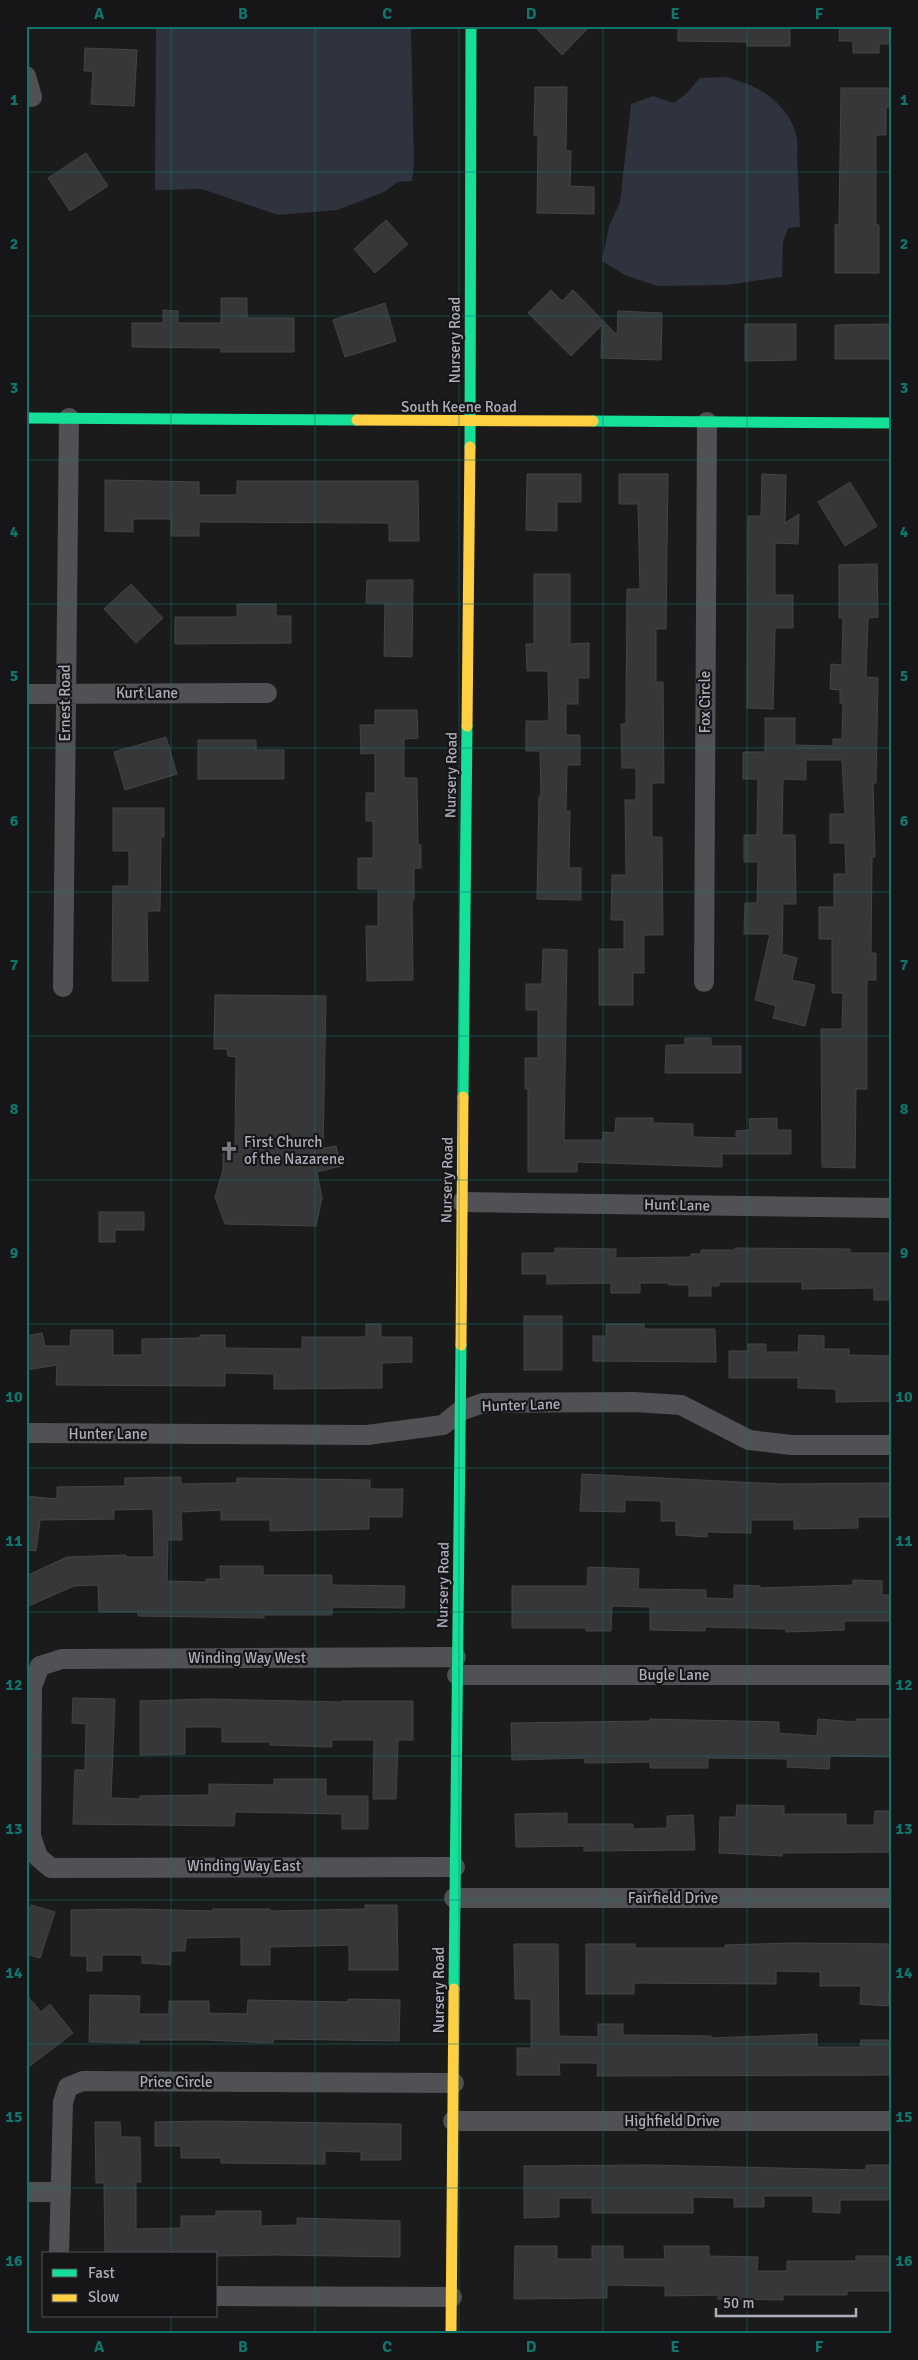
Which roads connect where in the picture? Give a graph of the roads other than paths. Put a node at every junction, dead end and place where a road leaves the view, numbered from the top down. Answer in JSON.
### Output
{"nodes":[{"id":1,"x":471,"y":26,"type":"edge"},
{"id":2,"x":26,"y":76,"type":"edge"},
{"id":3,"x":32,"y":97,"type":"dead end"},
{"id":4,"x":26,"y":418,"type":"edge"},
{"id":5,"x":69,"y":418,"type":"junction"},
{"id":6,"x":470,"y":422,"type":"junction"},
{"id":7,"x":707,"y":422,"type":"junction"},
{"id":8,"x":892,"y":422,"type":"edge"},
{"id":9,"x":267,"y":693,"type":"dead end"},
{"id":10,"x":26,"y":694,"type":"edge"},
{"id":11,"x":65,"y":694,"type":"junction"},
{"id":12,"x":704,"y":982,"type":"dead end"},
{"id":13,"x":63,"y":987,"type":"dead end"},
{"id":14,"x":462,"y":1202,"type":"junction"},
{"id":15,"x":892,"y":1208,"type":"edge"},
{"id":16,"x":460,"y":1412,"type":"junction"},
{"id":17,"x":28,"y":1433,"type":"dead end"},
{"id":18,"x":892,"y":1445,"type":"edge"},
{"id":19,"x":457,"y":1666,"type":"junction"},
{"id":20,"x":892,"y":1675,"type":"edge"},
{"id":21,"x":38,"y":1857,"type":"joint"},
{"id":22,"x":455,"y":1867,"type":"junction"},
{"id":23,"x":454,"y":1898,"type":"junction"},
{"id":24,"x":892,"y":1898,"type":"edge"},
{"id":25,"x":454,"y":2083,"type":"junction"},
{"id":26,"x":453,"y":2121,"type":"junction"},
{"id":27,"x":892,"y":2121,"type":"edge"},
{"id":28,"x":26,"y":2192,"type":"edge"},
{"id":29,"x":60,"y":2192,"type":"junction"},
{"id":30,"x":60,"y":2252,"type":"edge"},
{"id":31,"x":218,"y":2296,"type":"edge"},
{"id":32,"x":452,"y":2297,"type":"junction"},
{"id":33,"x":451,"y":2334,"type":"edge"}],
"edges":[{"from":1,"to":6,"type":"street","name":"Nursery Road"},
{"from":2,"to":3,"type":"street"},
{"from":4,"to":5,"type":"street","name":"South Keene Road"},
{"from":5,"to":6,"type":"street","name":"South Keene Road"},
{"from":5,"to":11,"type":"street","name":"Ernest Road"},
{"from":6,"to":7,"type":"street","name":"South Keene Road"},
{"from":6,"to":14,"type":"street","name":"Nursery Road"},
{"from":7,"to":8,"type":"street","name":"South Keene Road"},
{"from":7,"to":12,"type":"street","name":"Fox Circle"},
{"from":9,"to":11,"type":"street","name":"Kurt Lane"},
{"from":10,"to":11,"type":"street","name":"Kurt Lane"},
{"from":11,"to":13,"type":"street","name":"Ernest Road"},
{"from":14,"to":15,"type":"street","name":"Hunt Lane"},
{"from":14,"to":16,"type":"street","name":"Nursery Road"},
{"from":16,"to":17,"type":"street","name":"Hunter Lane"},
{"from":16,"to":18,"type":"street","name":"Hunter Lane"},
{"from":16,"to":19,"type":"street","name":"Nursery Road"},
{"from":19,"to":20,"type":"street","name":"Bugle Lane"},
{"from":19,"to":21,"type":"street","name":"Winding Way West"},
{"from":19,"to":22,"type":"street","name":"Nursery Road"},
{"from":21,"to":22,"type":"street","name":"Winding Way East"},
{"from":22,"to":23,"type":"street","name":"Nursery Road"},
{"from":23,"to":24,"type":"street","name":"Fairfield Drive"},
{"from":23,"to":25,"type":"street","name":"Nursery Road"},
{"from":25,"to":26,"type":"street","name":"Nursery Road"},
{"from":25,"to":29,"type":"street","name":"Price Circle"},
{"from":26,"to":27,"type":"street","name":"Highfield Drive"},
{"from":26,"to":32,"type":"street","name":"Nursery Road"},
{"from":28,"to":29,"type":"street"},
{"from":29,"to":30,"type":"street","name":"Price Circle"},
{"from":31,"to":32,"type":"street"},
{"from":32,"to":33,"type":"street","name":"Nursery Road"}]}
